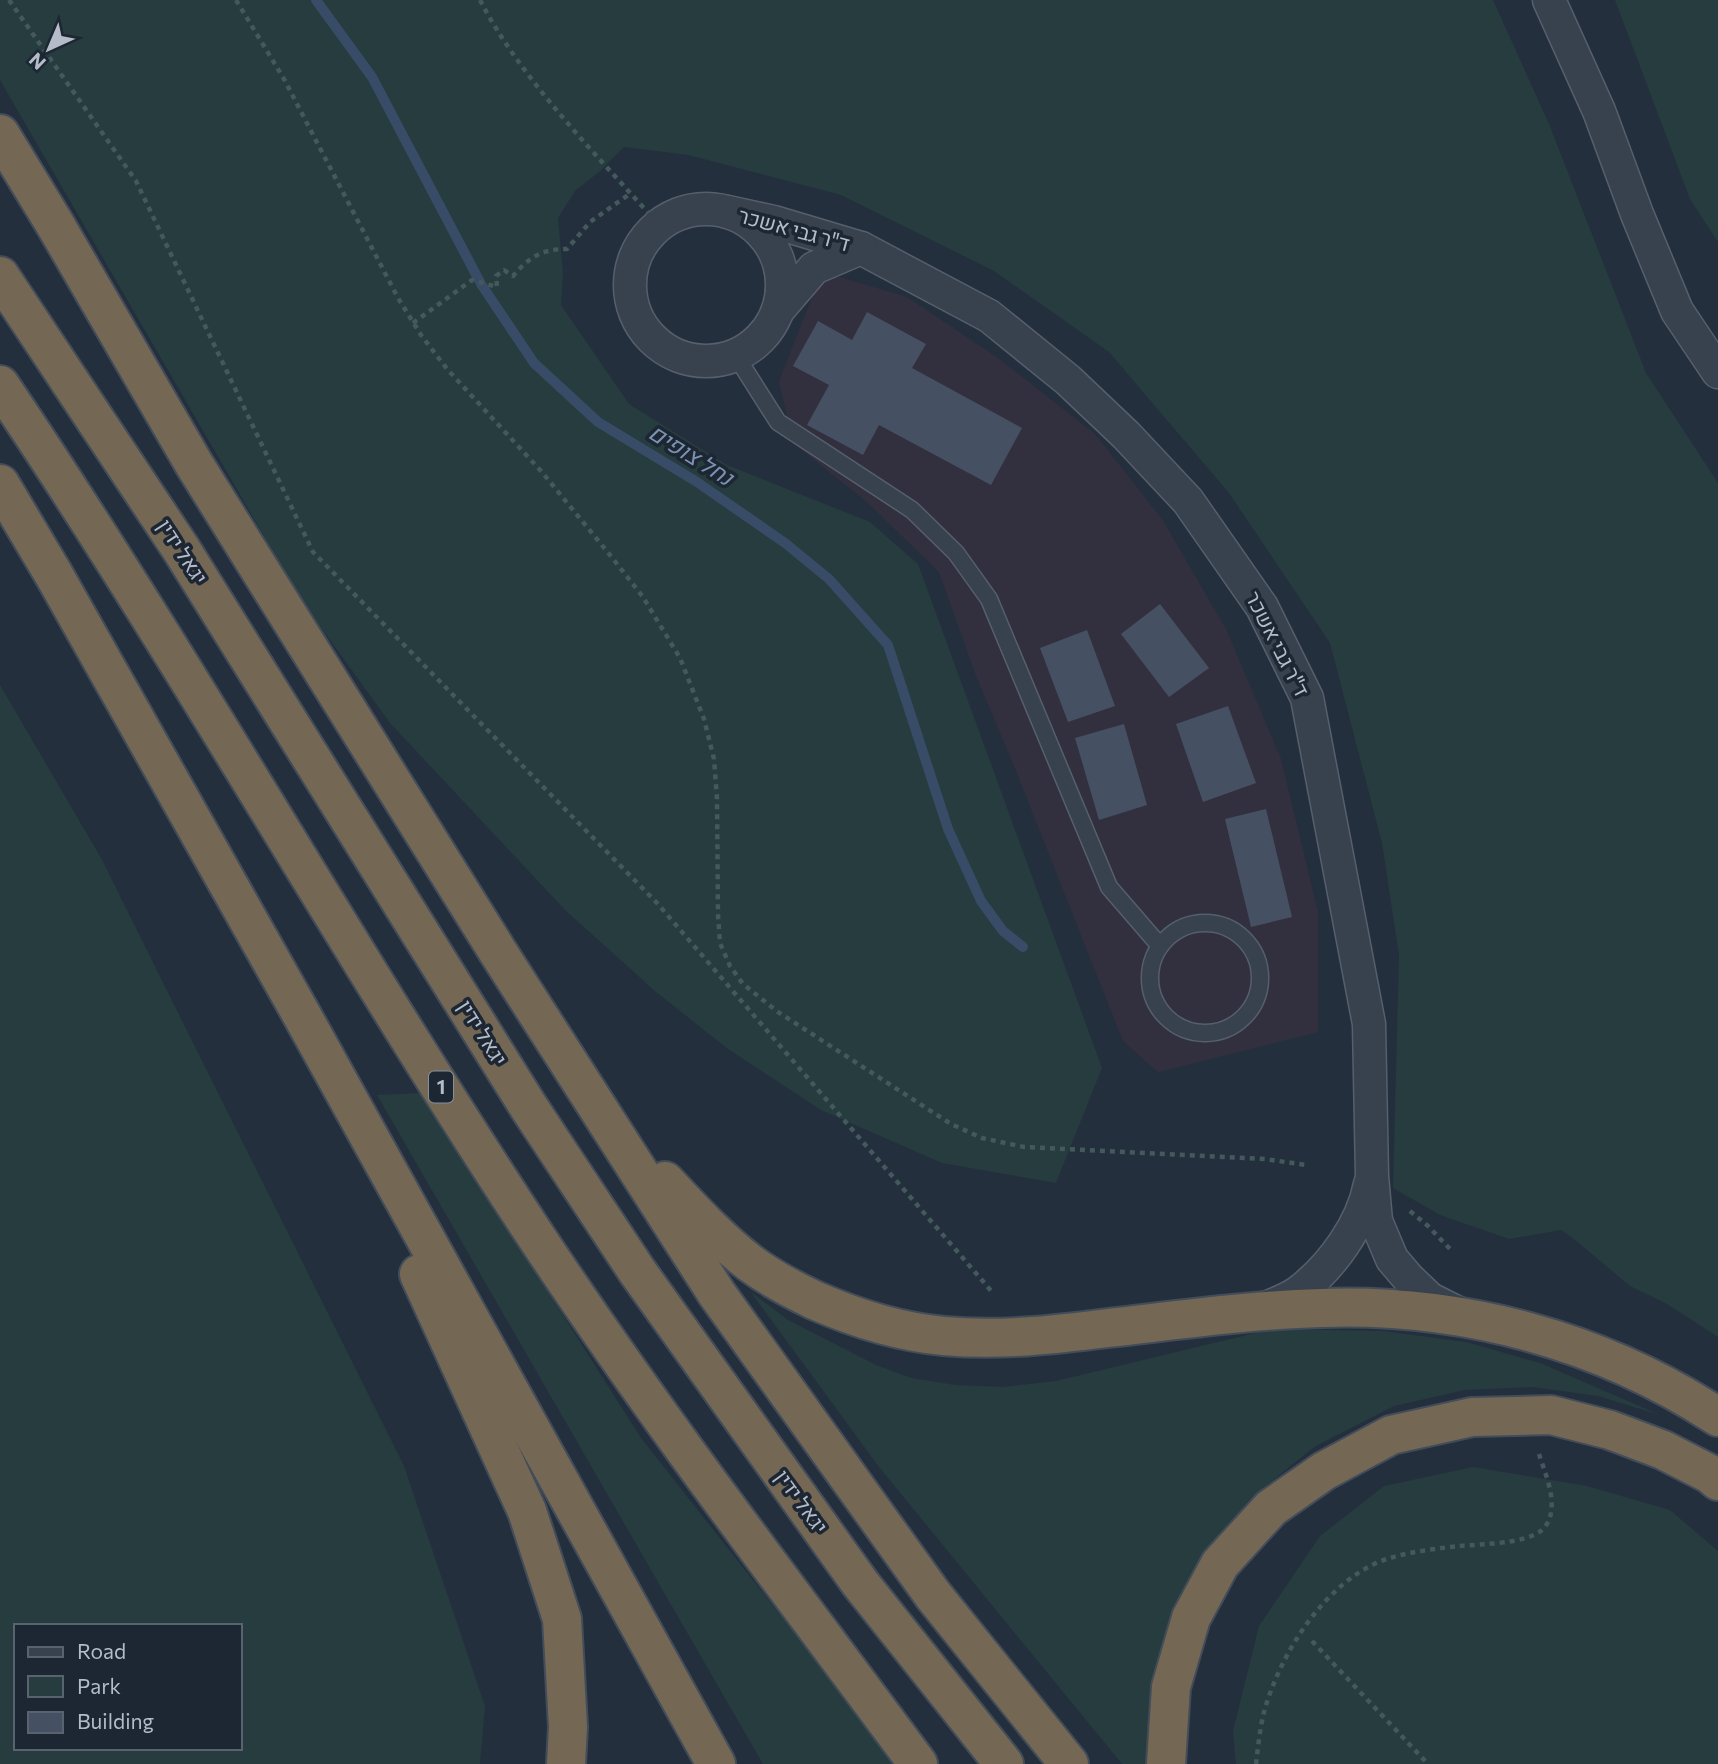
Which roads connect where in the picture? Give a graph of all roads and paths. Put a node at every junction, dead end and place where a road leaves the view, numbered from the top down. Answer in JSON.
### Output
{"nodes":[{"id":1,"x":9,"y":0,"type":"edge"},
{"id":2,"x":236,"y":0,"type":"edge"},
{"id":3,"x":480,"y":0,"type":"edge"},
{"id":4,"x":1549,"y":0,"type":"edge"},
{"id":5,"x":0,"y":134,"type":"edge"},
{"id":6,"x":631,"y":193,"type":"junction"},
{"id":7,"x":728,"y":212,"type":"junction"},
{"id":8,"x":659,"y":225,"type":"junction"},
{"id":9,"x":861,"y":248,"type":"junction"},
{"id":10,"x":0,"y":276,"type":"edge"},
{"id":11,"x":778,"y":310,"type":"junction"},
{"id":12,"x":413,"y":323,"type":"junction"},
{"id":13,"x":1685,"y":324,"type":"junction"},
{"id":14,"x":1718,"y":346,"type":"edge"},
{"id":15,"x":736,"y":356,"type":"junction"},
{"id":16,"x":1718,"y":372,"type":"edge"},
{"id":17,"x":0,"y":385,"type":"edge"},
{"id":18,"x":0,"y":484,"type":"edge"},
{"id":19,"x":1160,"y":946,"type":"junction"},
{"id":20,"x":498,"y":952,"type":"junction"},
{"id":21,"x":299,"y":1010,"type":"junction"},
{"id":22,"x":1306,"y":1165,"type":"dead end"},
{"id":23,"x":1371,"y":1176,"type":"junction"},
{"id":24,"x":1404,"y":1206,"type":"dead end"},
{"id":25,"x":1450,"y":1249,"type":"dead end"},
{"id":26,"x":993,"y":1293,"type":"dead end"},
{"id":27,"x":1260,"y":1311,"type":"junction"},
{"id":28,"x":1469,"y":1318,"type":"junction"},
{"id":29,"x":1718,"y":1417,"type":"edge"},
{"id":30,"x":1539,"y":1454,"type":"dead end"},
{"id":31,"x":1718,"y":1481,"type":"edge"},
{"id":32,"x":1312,"y":1641,"type":"dead end"},
{"id":33,"x":566,"y":1764,"type":"edge"},
{"id":34,"x":716,"y":1764,"type":"edge"},
{"id":35,"x":919,"y":1764,"type":"edge"},
{"id":36,"x":1004,"y":1764,"type":"edge"},
{"id":37,"x":1069,"y":1764,"type":"edge"},
{"id":38,"x":1166,"y":1764,"type":"edge"},
{"id":39,"x":1256,"y":1764,"type":"edge"},
{"id":40,"x":1428,"y":1764,"type":"edge"}],
"edges":[{"from":1,"to":26,"type":"path"},
{"from":2,"to":12,"type":"path"},
{"from":3,"to":6,"type":"path"},
{"from":4,"to":13,"type":"street"},
{"from":5,"to":20,"type":"highway"},
{"from":6,"to":8,"type":"path"},
{"from":6,"to":12,"type":"path"},
{"from":7,"to":8,"type":"street"},
{"from":7,"to":9,"type":"street","name":"ד\"ר גבי אשכר"},
{"from":7,"to":11,"type":"street"},
{"from":8,"to":15,"type":"street"},
{"from":9,"to":11,"type":"street","name":"ד\"ר גבי אשכר"},
{"from":9,"to":23,"type":"street","name":"ד\"ר גבי אשכר"},
{"from":10,"to":36,"type":"highway","name":"יגאל ידין"},
{"from":11,"to":15,"type":"street"},
{"from":12,"to":22,"type":"path"},
{"from":13,"to":14,"type":"street"},
{"from":13,"to":16,"type":"street"},
{"from":15,"to":19,"type":"lane"},
{"from":17,"to":35,"type":"highway","number":"1"},
{"from":18,"to":21,"type":"highway"},
{"from":19,"to":19,"type":"lane"},
{"from":20,"to":27,"type":"highway"},
{"from":20,"to":37,"type":"highway"},
{"from":21,"to":33,"type":"highway"},
{"from":21,"to":34,"type":"highway"},
{"from":23,"to":27,"type":"street","name":"ד\"ר גבי אשכר"},
{"from":23,"to":28,"type":"street","name":"ד\"ר גבי אשכר"},
{"from":24,"to":25,"type":"path"},
{"from":27,"to":28,"type":"highway"},
{"from":28,"to":29,"type":"highway"},
{"from":30,"to":39,"type":"path"},
{"from":31,"to":38,"type":"highway"},
{"from":32,"to":40,"type":"path"}]}
